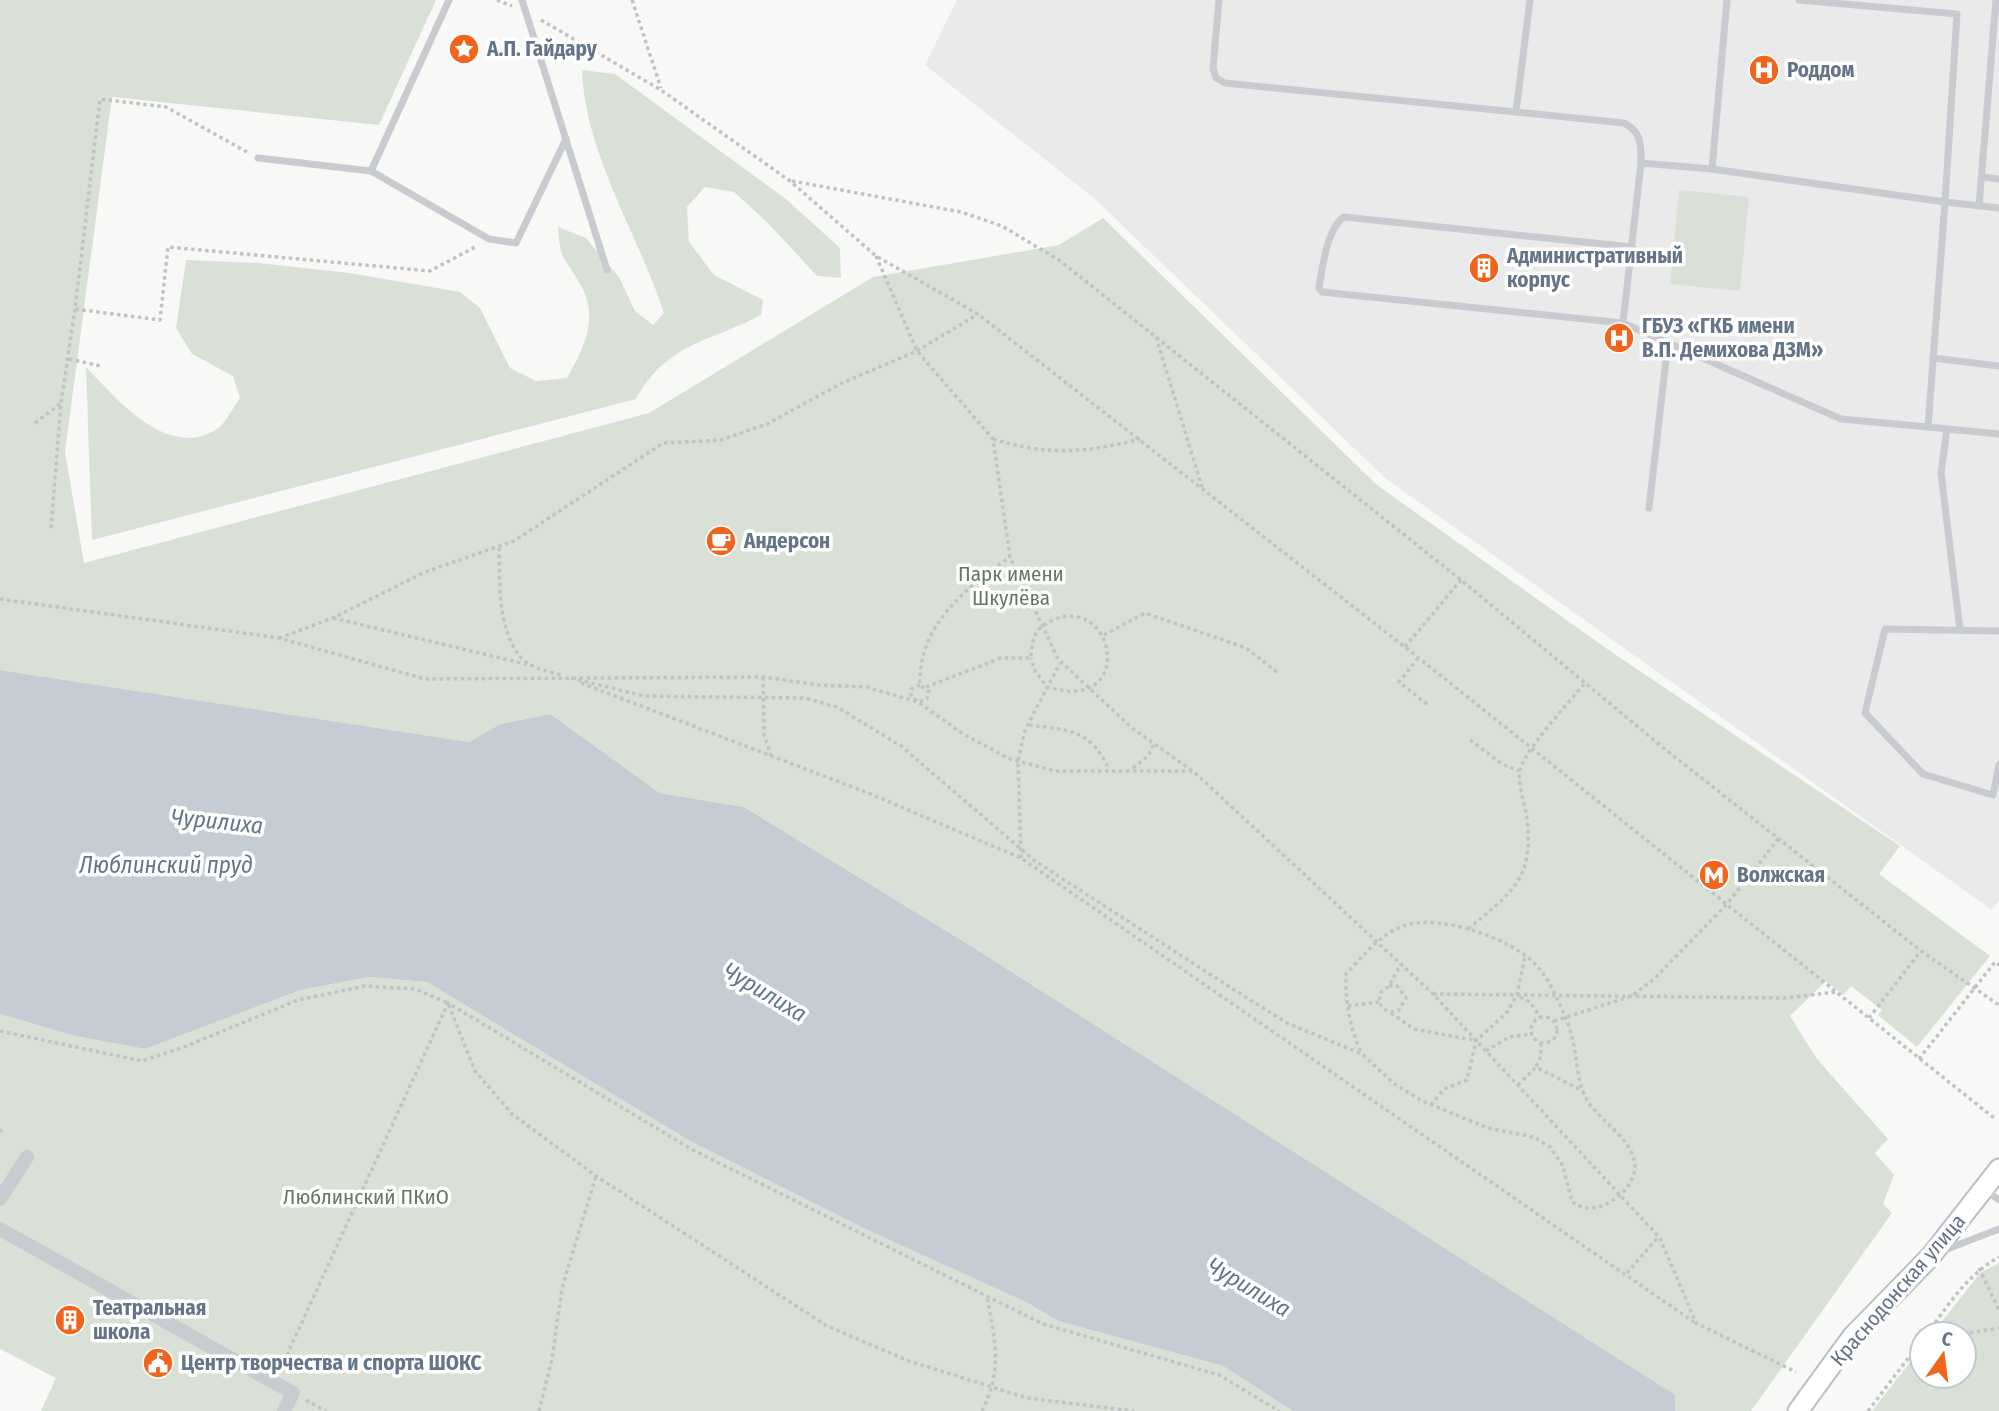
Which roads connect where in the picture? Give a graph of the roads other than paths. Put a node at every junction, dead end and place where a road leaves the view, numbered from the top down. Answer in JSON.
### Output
{"nodes":[{"id":1,"x":449,"y":0,"type":"edge"},
{"id":2,"x":522,"y":0,"type":"edge"},
{"id":3,"x":1219,"y":0,"type":"edge"},
{"id":4,"x":1530,"y":0,"type":"edge"},
{"id":5,"x":1727,"y":0,"type":"edge"},
{"id":6,"x":1799,"y":0,"type":"edge"},
{"id":7,"x":1996,"y":0,"type":"edge"},
{"id":8,"x":1840,"y":2,"type":"edge"},
{"id":9,"x":1516,"y":112,"type":"junction"},
{"id":10,"x":566,"y":139,"type":"junction"},
{"id":11,"x":258,"y":158,"type":"road end"},
{"id":12,"x":1642,"y":163,"type":"junction"},
{"id":13,"x":1712,"y":169,"type":"junction"},
{"id":14,"x":371,"y":171,"type":"junction"},
{"id":15,"x":1982,"y":177,"type":"junction"},
{"id":16,"x":1999,"y":179,"type":"edge"},
{"id":17,"x":1945,"y":202,"type":"junction"},
{"id":18,"x":1979,"y":206,"type":"junction"},
{"id":19,"x":1999,"y":208,"type":"edge"},
{"id":20,"x":1632,"y":247,"type":"junction"},
{"id":21,"x":607,"y":270,"type":"dead end"},
{"id":22,"x":1623,"y":323,"type":"junction"},
{"id":23,"x":1668,"y":343,"type":"junction"},
{"id":24,"x":1933,"y":358,"type":"junction"},
{"id":25,"x":1999,"y":366,"type":"edge"},
{"id":26,"x":1928,"y":427,"type":"junction"},
{"id":27,"x":1947,"y":429,"type":"junction"},
{"id":28,"x":1999,"y":434,"type":"edge"},
{"id":29,"x":1649,"y":508,"type":"dead end"},
{"id":30,"x":1960,"y":630,"type":"junction"},
{"id":31,"x":1999,"y":631,"type":"edge"},
{"id":32,"x":1999,"y":765,"type":"edge"},
{"id":33,"x":27,"y":1157,"type":"dead end"},
{"id":34,"x":1999,"y":1169,"type":"edge"},
{"id":35,"x":1992,"y":1194,"type":"edge"},
{"id":36,"x":0,"y":1199,"type":"edge"},
{"id":37,"x":0,"y":1229,"type":"edge"},
{"id":38,"x":1999,"y":1229,"type":"edge"},
{"id":39,"x":1931,"y":1255,"type":"junction"},
{"id":40,"x":284,"y":1411,"type":"edge"},
{"id":41,"x":1798,"y":1411,"type":"edge"}],
"edges":[{"from":1,"to":14,"type":"lane"},
{"from":2,"to":10,"type":"lane"},
{"from":3,"to":9,"type":"lane"},
{"from":4,"to":9,"type":"lane"},
{"from":5,"to":13,"type":"lane"},
{"from":6,"to":8,"type":"lane"},
{"from":7,"to":15,"type":"lane"},
{"from":8,"to":17,"type":"lane"},
{"from":9,"to":12,"type":"lane"},
{"from":10,"to":14,"type":"lane"},
{"from":10,"to":21,"type":"lane"},
{"from":11,"to":14,"type":"lane"},
{"from":12,"to":13,"type":"lane"},
{"from":12,"to":20,"type":"lane"},
{"from":13,"to":17,"type":"lane"},
{"from":15,"to":16,"type":"lane"},
{"from":15,"to":18,"type":"lane"},
{"from":17,"to":18,"type":"lane"},
{"from":17,"to":24,"type":"lane"},
{"from":18,"to":19,"type":"lane"},
{"from":20,"to":22,"type":"lane"},
{"from":20,"to":22,"type":"lane"},
{"from":22,"to":23,"type":"lane"},
{"from":23,"to":26,"type":"lane"},
{"from":23,"to":29,"type":"lane"},
{"from":24,"to":25,"type":"lane"},
{"from":24,"to":26,"type":"lane"},
{"from":26,"to":27,"type":"lane"},
{"from":27,"to":28,"type":"lane"},
{"from":27,"to":30,"type":"lane"},
{"from":30,"to":31,"type":"lane"},
{"from":30,"to":32,"type":"lane"},
{"from":33,"to":36,"type":"street"},
{"from":34,"to":35,"type":"main road","name":"Краснодонская улица"},
{"from":35,"to":39,"type":"main road","name":"Краснодонская улица"},
{"from":37,"to":40,"type":"street"},
{"from":38,"to":39,"type":"lane"},
{"from":39,"to":41,"type":"main road","name":"Краснодонская улица"}]}
